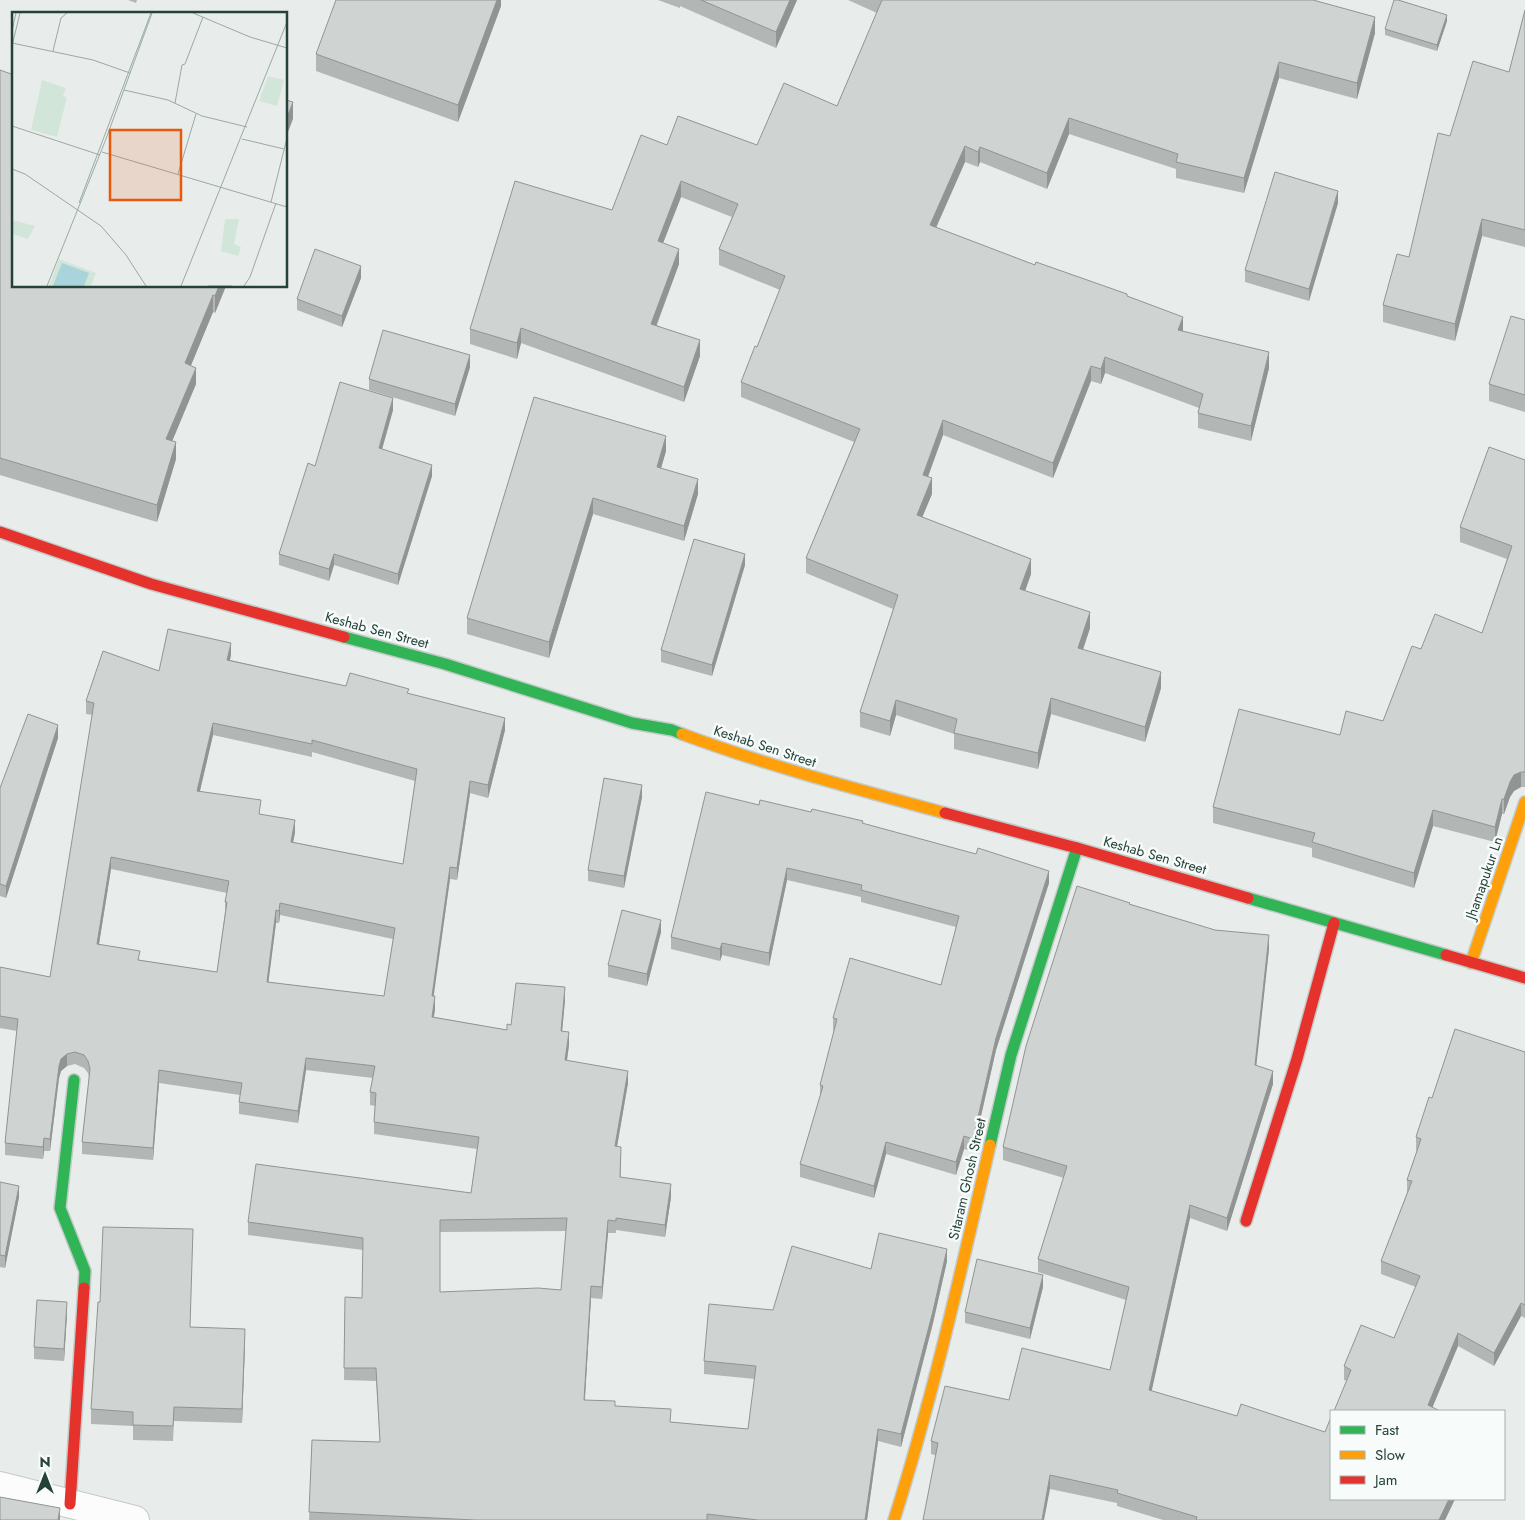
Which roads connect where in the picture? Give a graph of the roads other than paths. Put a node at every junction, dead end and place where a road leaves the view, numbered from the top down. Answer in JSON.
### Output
{"nodes":[{"id":1,"x":0,"y":532,"type":"edge"},
{"id":2,"x":1525,"y":802,"type":"edge"},
{"id":3,"x":1077,"y":848,"type":"junction"},
{"id":4,"x":1334,"y":923,"type":"junction"},
{"id":5,"x":1471,"y":963,"type":"junction"},
{"id":6,"x":1525,"y":978,"type":"edge"},
{"id":7,"x":74,"y":1080,"type":"dead end"},
{"id":8,"x":1246,"y":1221,"type":"dead end"},
{"id":9,"x":0,"y":1486,"type":"edge"},
{"id":10,"x":70,"y":1504,"type":"junction"},
{"id":11,"x":135,"y":1520,"type":"edge"},
{"id":12,"x":894,"y":1520,"type":"edge"}],
"edges":[{"from":1,"to":3,"type":"street","name":"Keshab Sen Street"},
{"from":2,"to":5,"type":"street","name":"Jhamapukur Ln"},
{"from":3,"to":4,"type":"street","name":"Keshab Sen Street"},
{"from":3,"to":12,"type":"street","name":"Sitaram Ghosh Street"},
{"from":4,"to":5,"type":"street","name":"Keshab Sen Street"},
{"from":4,"to":8,"type":"street"},
{"from":5,"to":6,"type":"street","name":"Keshab Sen Street"},
{"from":7,"to":10,"type":"street"},
{"from":9,"to":10,"type":"street"},
{"from":10,"to":11,"type":"street"}]}
